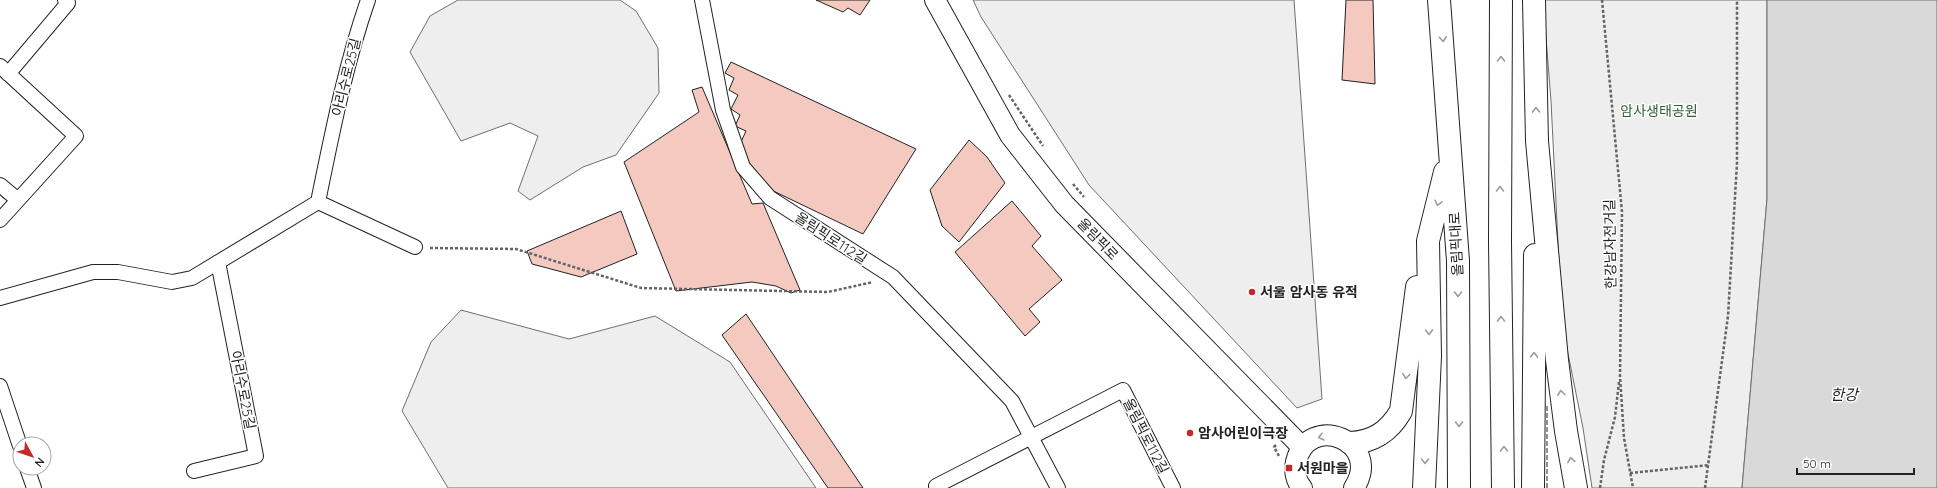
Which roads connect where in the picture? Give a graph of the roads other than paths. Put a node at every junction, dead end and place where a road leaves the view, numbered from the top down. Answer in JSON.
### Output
{"nodes":[{"id":1,"x":65,"y":0,"type":"edge"},
{"id":2,"x":368,"y":0,"type":"edge"},
{"id":3,"x":702,"y":0,"type":"edge"},
{"id":4,"x":936,"y":0,"type":"edge"},
{"id":5,"x":1439,"y":0,"type":"edge"},
{"id":6,"x":1502,"y":0,"type":"edge"},
{"id":7,"x":1534,"y":0,"type":"edge"},
{"id":8,"x":4,"y":70,"type":"edge"},
{"id":9,"x":1537,"y":141,"type":"junction"},
{"id":10,"x":1450,"y":151,"type":"junction"},
{"id":11,"x":0,"y":185,"type":"edge"},
{"id":12,"x":18,"y":200,"type":"junction"},
{"id":13,"x":318,"y":202,"type":"junction"},
{"id":14,"x":0,"y":220,"type":"edge"},
{"id":15,"x":1428,"y":241,"type":"junction"},
{"id":16,"x":415,"y":247,"type":"road end"},
{"id":17,"x":218,"y":262,"type":"junction"},
{"id":18,"x":0,"y":298,"type":"edge"},
{"id":19,"x":0,"y":386,"type":"edge"},
{"id":20,"x":17,"y":436,"type":"edge"},
{"id":21,"x":1031,"y":438,"type":"junction"},
{"id":22,"x":1350,"y":443,"type":"junction"},
{"id":23,"x":1302,"y":447,"type":"junction"},
{"id":24,"x":194,"y":471,"type":"dead end"},
{"id":25,"x":30,"y":476,"type":"edge"},
{"id":26,"x":1300,"y":487,"type":"edge"},
{"id":27,"x":34,"y":488,"type":"edge"},
{"id":28,"x":936,"y":488,"type":"edge"},
{"id":29,"x":1058,"y":488,"type":"edge"},
{"id":30,"x":1173,"y":488,"type":"edge"},
{"id":31,"x":1354,"y":488,"type":"edge"},
{"id":32,"x":1424,"y":488,"type":"edge"},
{"id":33,"x":1459,"y":488,"type":"edge"},
{"id":34,"x":1503,"y":488,"type":"edge"},
{"id":35,"x":1534,"y":488,"type":"edge"},
{"id":36,"x":1576,"y":488,"type":"edge"}],
"edges":[{"from":1,"to":8,"type":"street"},
{"from":2,"to":13,"type":"street","name":"아리수로25길"},
{"from":3,"to":21,"type":"street","name":"올림픽로112길"},
{"from":4,"to":23,"type":"main road","name":"올림픽로"},
{"from":5,"to":10,"type":"highway","name":"올림픽대로","one_way":true},
{"from":34,"to":6,"type":"highway","one_way":true},
{"from":9,"to":7,"type":"highway","one_way":true},
{"from":8,"to":12,"type":"street"},
{"from":35,"to":9,"type":"highway","one_way":true},
{"from":36,"to":9,"type":"highway","one_way":true},
{"from":10,"to":15,"type":"highway","one_way":true},
{"from":10,"to":33,"type":"highway","name":"올림픽대로","one_way":true},
{"from":11,"to":12,"type":"street"},
{"from":12,"to":14,"type":"street"},
{"from":13,"to":16,"type":"street"},
{"from":13,"to":17,"type":"street"},
{"from":15,"to":22,"type":"highway","one_way":true},
{"from":15,"to":32,"type":"highway","one_way":true},
{"from":17,"to":18,"type":"street"},
{"from":17,"to":24,"type":"street","name":"아리수로25길"},
{"from":19,"to":20,"type":"street"},
{"from":21,"to":28,"type":"street","name":"올림픽로112길"},
{"from":21,"to":29,"type":"street","name":"올림픽로112길"},
{"from":21,"to":30,"type":"street","name":"올림픽로112길"},
{"from":22,"to":23,"type":"main road","one_way":true},
{"from":22,"to":31,"type":"main road"},
{"from":23,"to":26,"type":"main road"},
{"from":25,"to":27,"type":"street"}]}
